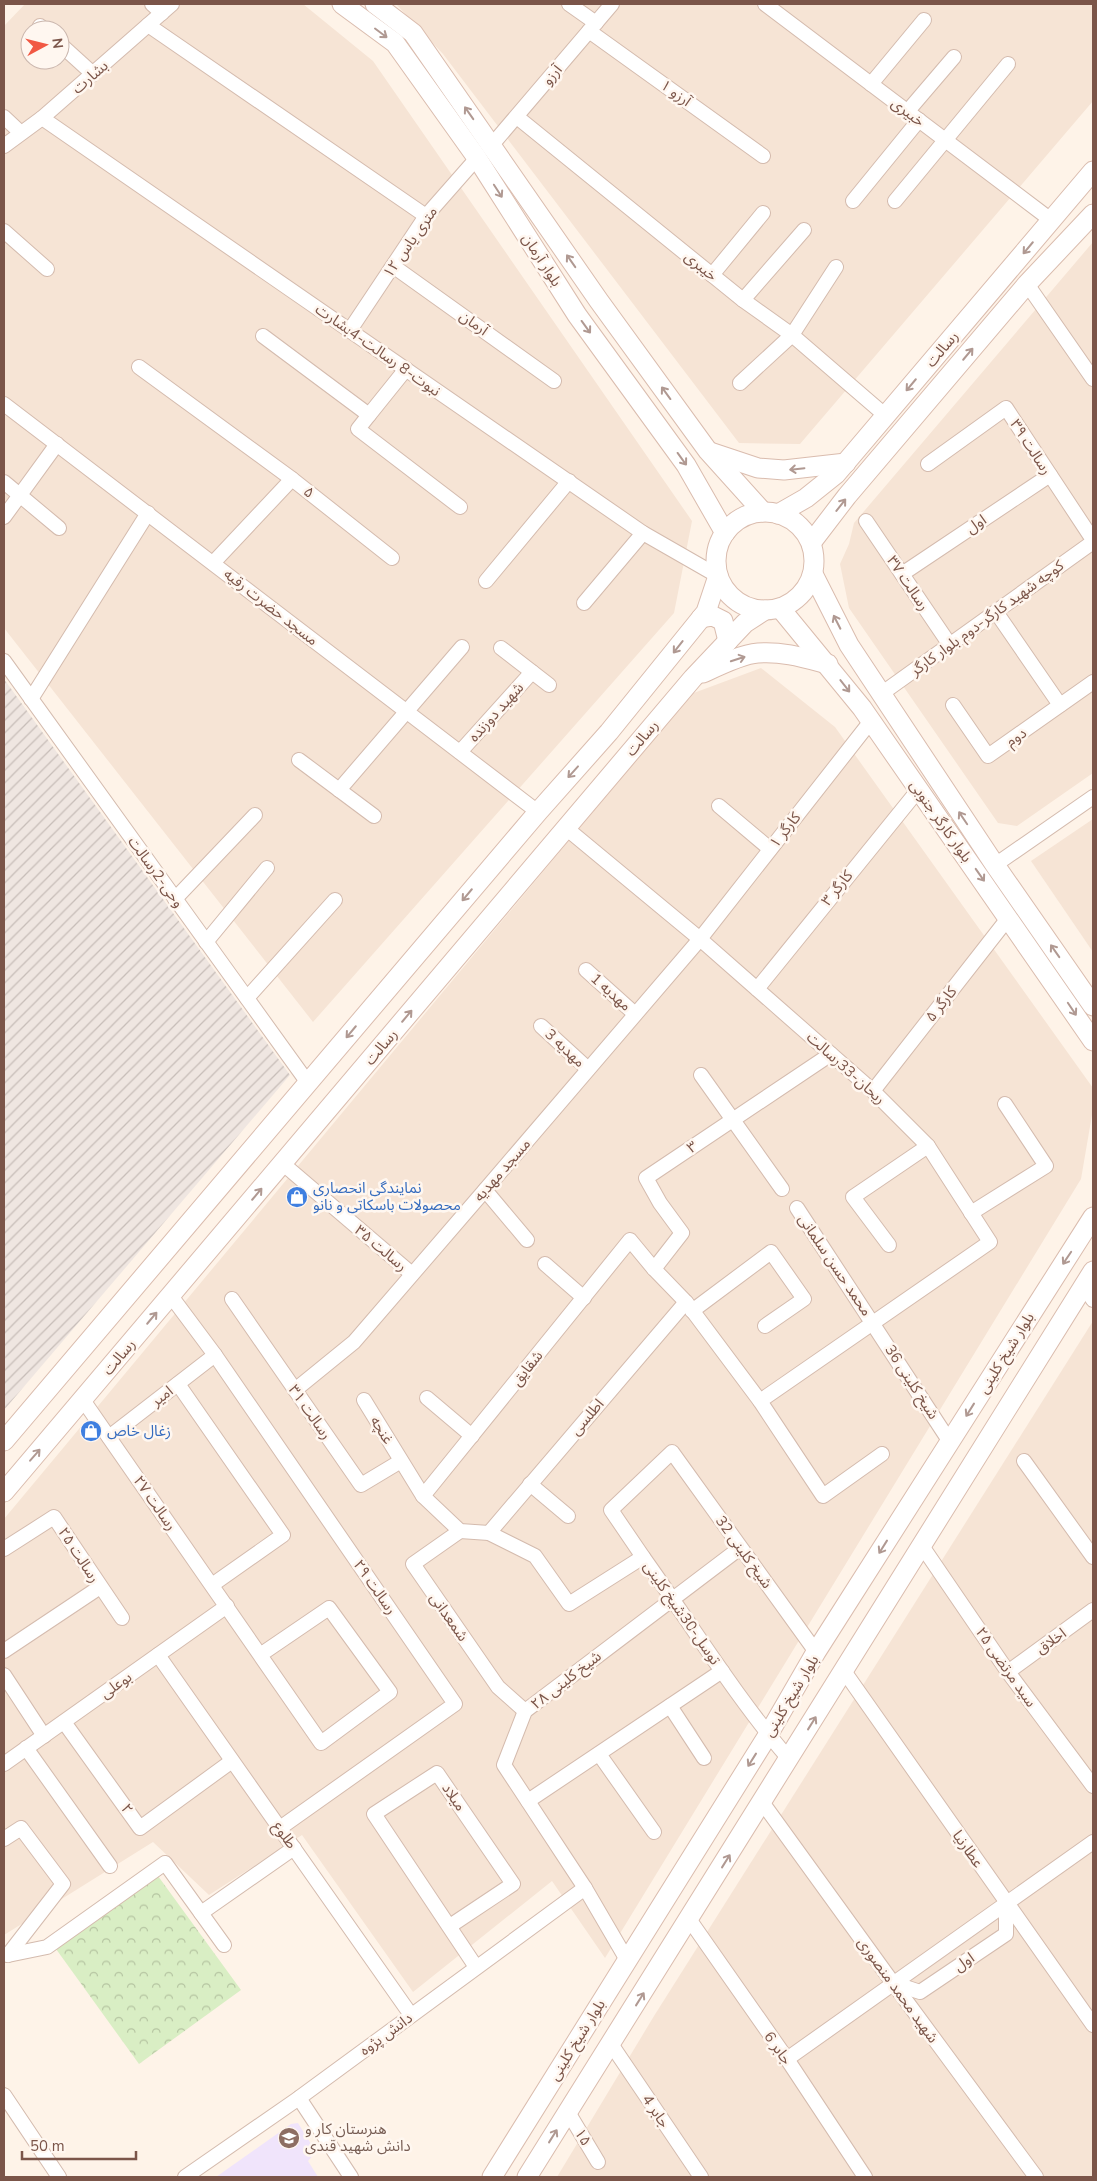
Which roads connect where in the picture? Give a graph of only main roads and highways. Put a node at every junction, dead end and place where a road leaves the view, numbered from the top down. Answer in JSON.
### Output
{"nodes":[{"id":1,"x":342,"y":4,"type":"edge"},
{"id":2,"x":375,"y":4,"type":"edge"},
{"id":3,"x":484,"y":152,"type":"junction"},
{"id":4,"x":1093,"y":171,"type":"edge"},
{"id":5,"x":1093,"y":214,"type":"edge"},
{"id":6,"x":708,"y":451,"type":"junction"},
{"id":7,"x":846,"y":463,"type":"junction"},
{"id":8,"x":770,"y":513,"type":"junction"},
{"id":9,"x":725,"y":533,"type":"junction"},
{"id":10,"x":811,"y":543,"type":"junction"},
{"id":11,"x":812,"y":574,"type":"junction"},
{"id":12,"x":718,"y":576,"type":"junction"},
{"id":13,"x":772,"y":609,"type":"junction"},
{"id":14,"x":701,"y":618,"type":"junction"},
{"id":15,"x":728,"y":641,"type":"junction"},
{"id":16,"x":828,"y":664,"type":"junction"},
{"id":17,"x":693,"y":678,"type":"junction"},
{"id":18,"x":1093,"y":1006,"type":"edge"},
{"id":19,"x":1093,"y":1040,"type":"edge"},
{"id":20,"x":1093,"y":1217,"type":"edge"},
{"id":21,"x":1090,"y":1286,"type":"edge"},
{"id":22,"x":4,"y":1441,"type":"edge"},
{"id":23,"x":4,"y":1492,"type":"edge"},
{"id":24,"x":492,"y":2177,"type":"edge"},
{"id":25,"x":527,"y":2177,"type":"edge"}],
"edges":[{"from":1,"to":3,"type":"main road","name":"بلوار آرمان","one_way":true},
{"from":3,"to":2,"type":"main road","name":"بلوار آرمان","one_way":true},
{"from":6,"to":3,"type":"main road","name":"بلوار آرمان","one_way":true},
{"from":3,"to":9,"type":"main road","name":"بلوار آرمان","one_way":true},
{"from":4,"to":7,"type":"main road","name":"رسالت","one_way":true},
{"from":10,"to":5,"type":"main road","name":"رسالت","one_way":true},
{"from":7,"to":6,"type":"main road","one_way":true},
{"from":6,"to":8,"type":"main road","name":"بلوار آرمان"},
{"from":7,"to":8,"type":"main road","name":"رسالت"},
{"from":8,"to":9,"type":"main road"},
{"from":8,"to":10,"type":"main road"},
{"from":9,"to":12,"type":"main road"},
{"from":10,"to":11,"type":"main road"},
{"from":11,"to":13,"type":"main road"},
{"from":18,"to":11,"type":"main road","name":"بلوار کارگر جنوبی","one_way":true},
{"from":12,"to":13,"type":"main road"},
{"from":12,"to":14,"type":"main road","name":"رسالت"},
{"from":13,"to":15,"type":"main road","name":"رسالت"},
{"from":13,"to":16,"type":"main road","name":"بلوار کارگر جنوبی"},
{"from":14,"to":15,"type":"main road"},
{"from":14,"to":22,"type":"main road","name":"رسالت","one_way":true},
{"from":15,"to":17,"type":"main road","name":"رسالت"},
{"from":17,"to":16,"type":"main road","one_way":true},
{"from":16,"to":19,"type":"main road","name":"بلوار کارگر جنوبی","one_way":true},
{"from":23,"to":17,"type":"main road","name":"رسالت","one_way":true},
{"from":20,"to":24,"type":"main road","name":"بلوار شیخ کلینی","one_way":true},
{"from":25,"to":21,"type":"main road","name":"بلوار شیخ کلینی","one_way":true}]}
